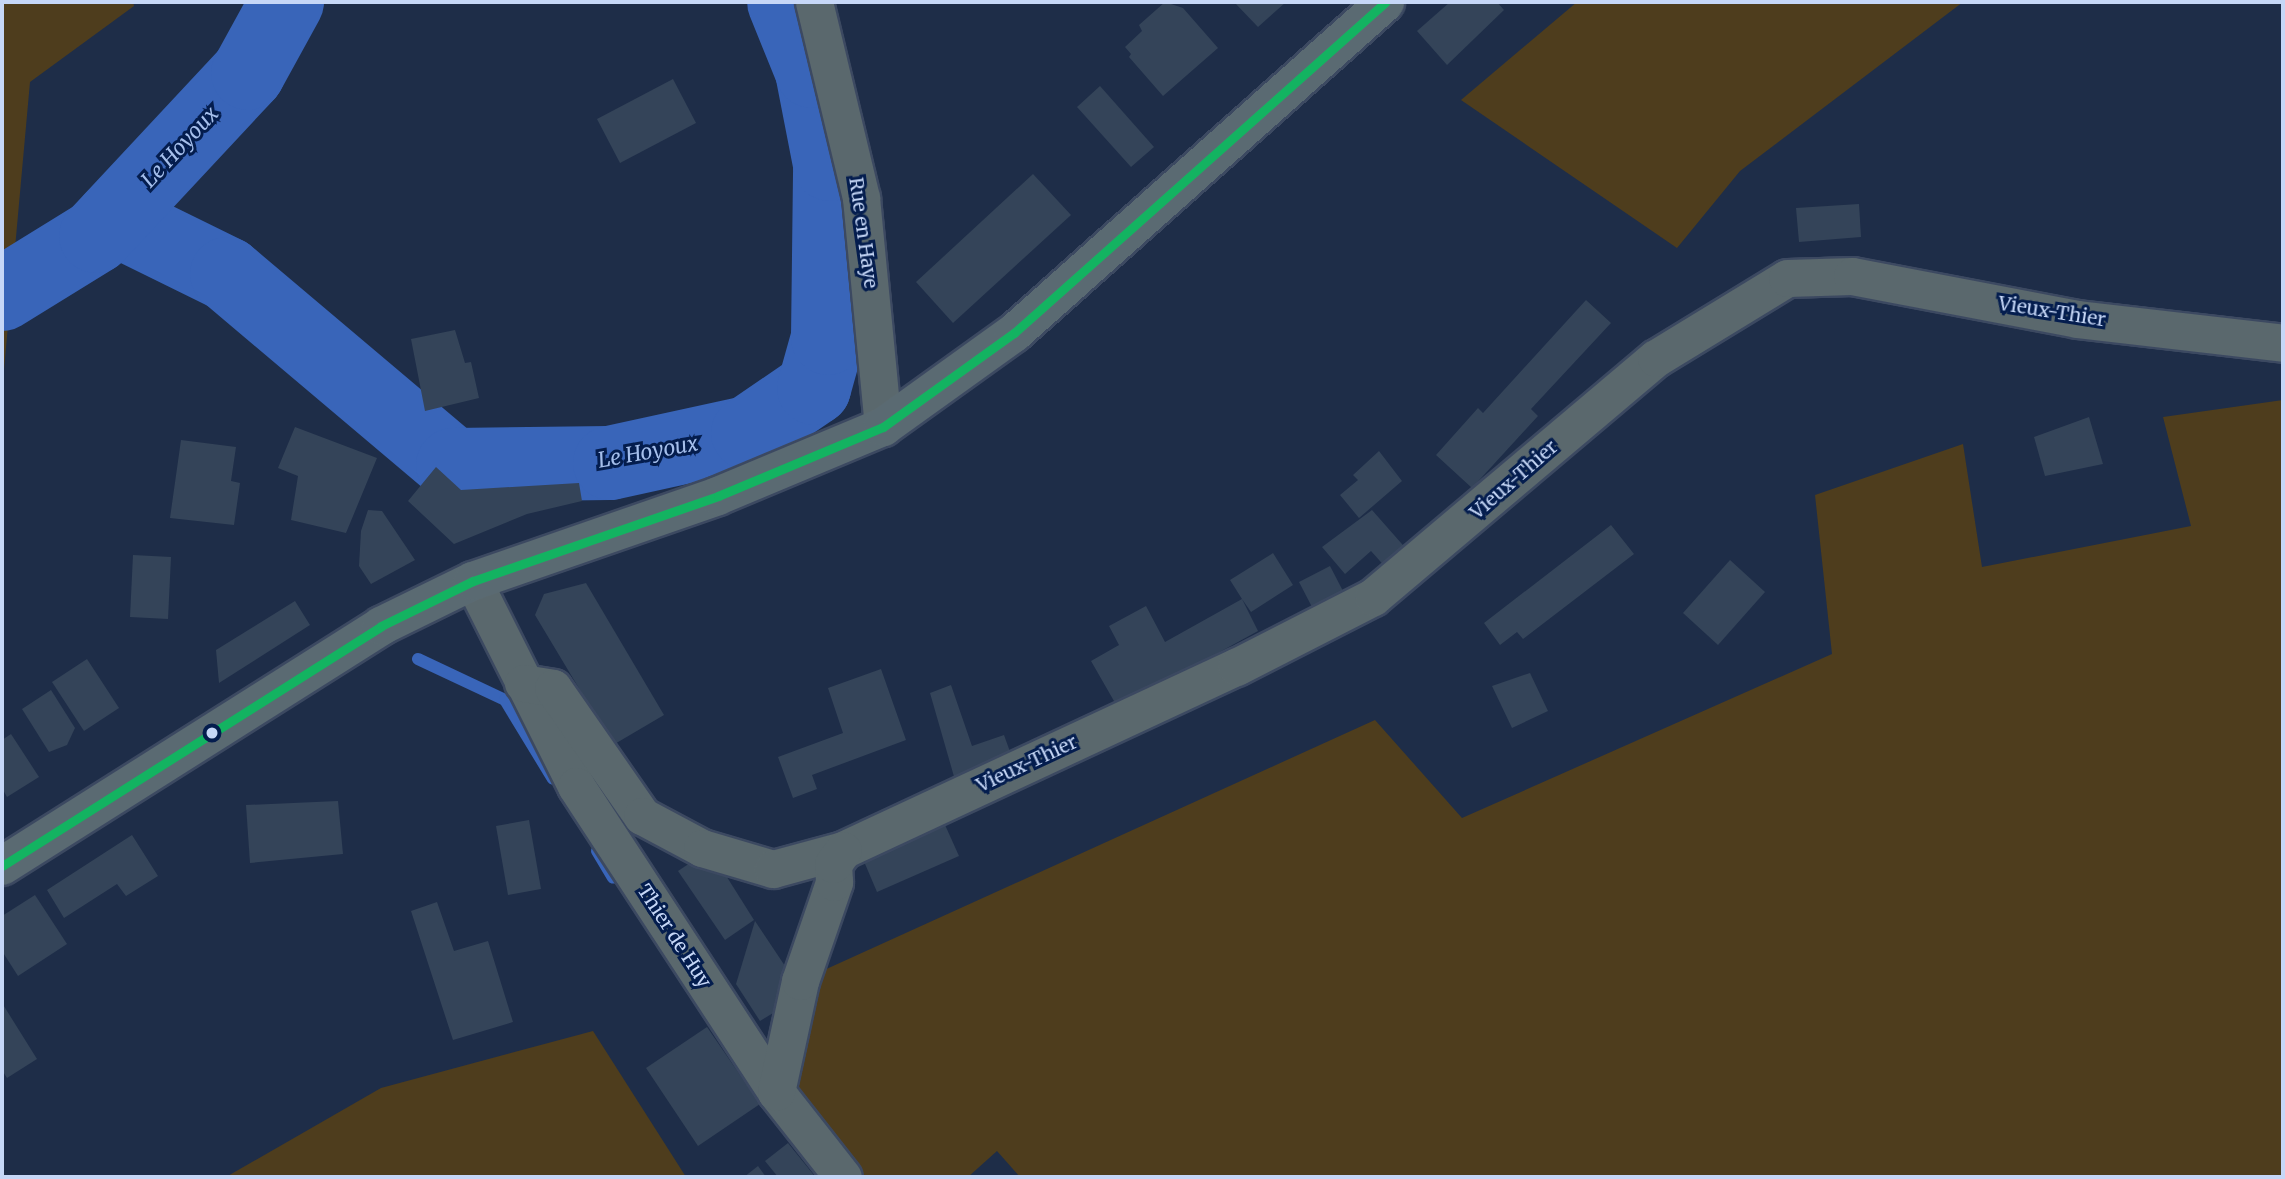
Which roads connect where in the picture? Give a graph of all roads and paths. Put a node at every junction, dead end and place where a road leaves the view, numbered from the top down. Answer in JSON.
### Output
{"nodes":[{"id":1,"x":814,"y":2,"type":"edge"},
{"id":2,"x":1385,"y":2,"type":"edge"},
{"id":3,"x":2283,"y":343,"type":"edge"},
{"id":4,"x":883,"y":427,"type":"junction"},
{"id":5,"x":474,"y":581,"type":"junction"},
{"id":6,"x":523,"y":683,"type":"junction"},
{"id":7,"x":843,"y":850,"type":"junction"},
{"id":8,"x":2,"y":866,"type":"edge"},
{"id":9,"x":776,"y":1092,"type":"junction"},
{"id":10,"x":843,"y":1177,"type":"edge"}],
"edges":[{"from":1,"to":4,"type":"street","name":"Rue en Haye"},
{"from":2,"to":4,"type":"main road"},
{"from":3,"to":7,"type":"street","name":"Vieux-Thier"},
{"from":4,"to":5,"type":"main road"},
{"from":5,"to":6,"type":"street","name":"Thier de Huy"},
{"from":5,"to":8,"type":"main road"},
{"from":6,"to":7,"type":"street","name":"Vieux-Thier"},
{"from":6,"to":9,"type":"street","name":"Thier de Huy"},
{"from":7,"to":9,"type":"street"},
{"from":9,"to":10,"type":"street","name":"Thier de Huy"}]}
